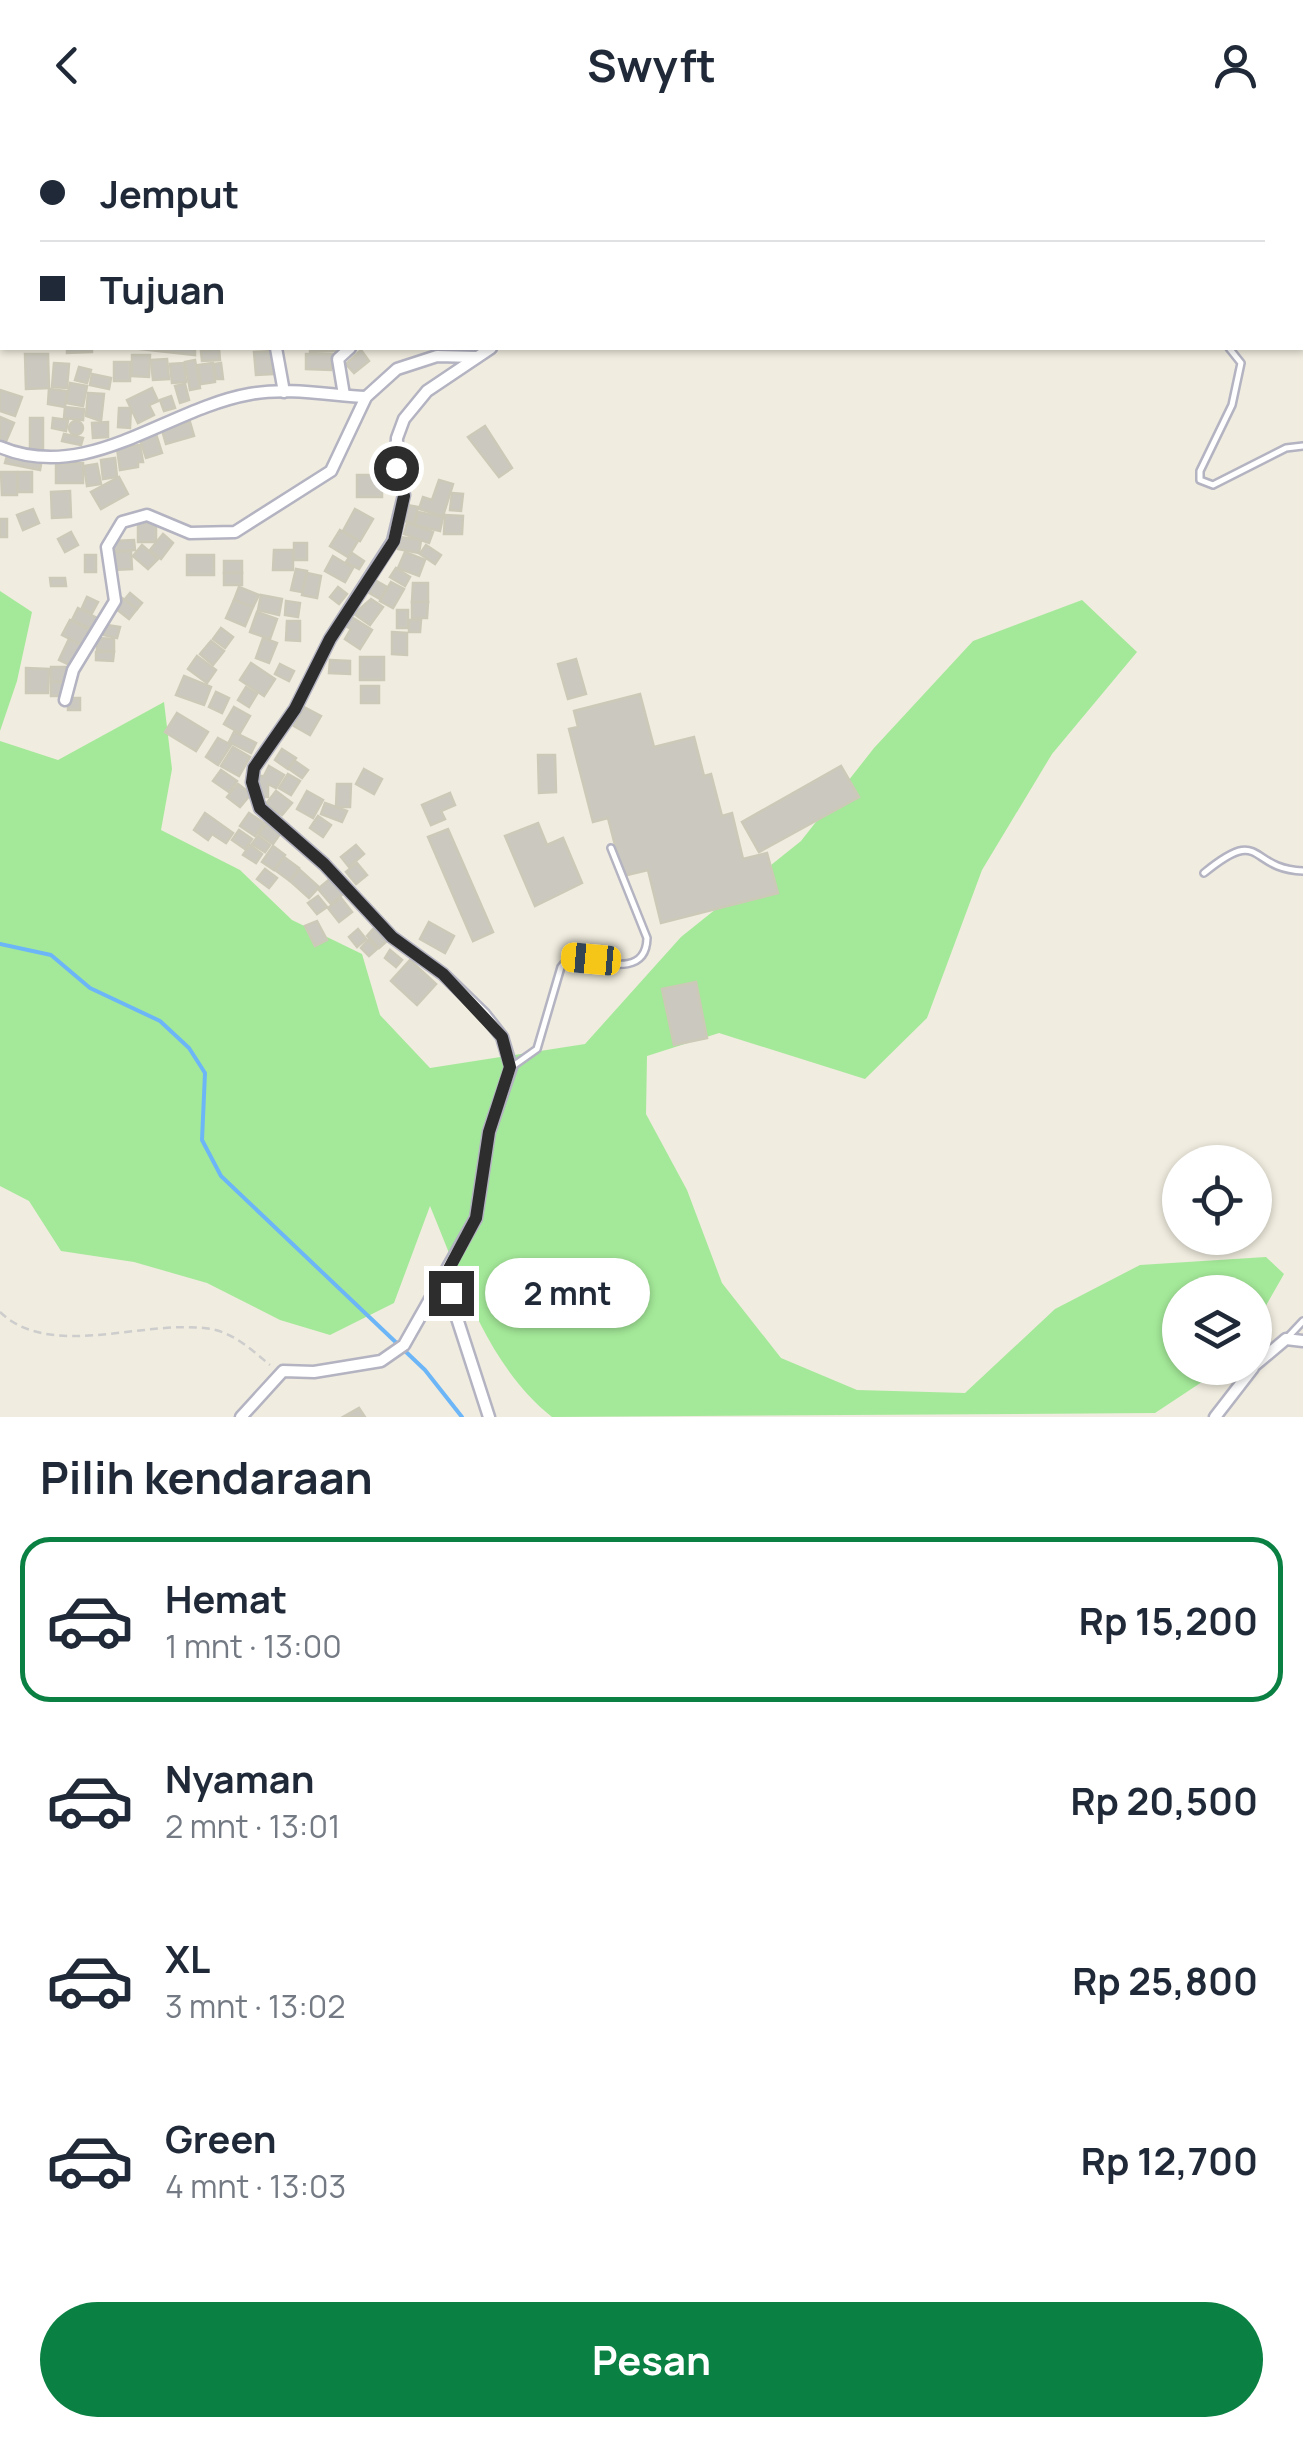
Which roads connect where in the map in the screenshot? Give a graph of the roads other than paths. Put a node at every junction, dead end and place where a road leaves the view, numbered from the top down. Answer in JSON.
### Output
{"nodes":[{"id":1,"x":276,"y":350,"type":"edge"},
{"id":2,"x":348,"y":350,"type":"edge"},
{"id":3,"x":487,"y":350,"type":"edge"},
{"id":4,"x":1231,"y":350,"type":"edge"},
{"id":5,"x":458,"y":352,"type":"edge"},
{"id":6,"x":477,"y":357,"type":"junction"},
{"id":7,"x":284,"y":392,"type":"junction"},
{"id":8,"x":344,"y":395,"type":"junction"},
{"id":9,"x":366,"y":396,"type":"junction"},
{"id":10,"x":0,"y":446,"type":"edge"},
{"id":11,"x":1303,"y":446,"type":"edge"},
{"id":12,"x":66,"y":700,"type":"dead end"},
{"id":13,"x":611,"y":848,"type":"dead end"},
{"id":14,"x":1303,"y":871,"type":"edge"},
{"id":15,"x":1204,"y":874,"type":"dead end"},
{"id":16,"x":510,"y":1067,"type":"junction"},
{"id":17,"x":444,"y":1278,"type":"junction"},
{"id":18,"x":1303,"y":1321,"type":"edge"},
{"id":19,"x":1286,"y":1339,"type":"junction"},
{"id":20,"x":1303,"y":1340,"type":"edge"},
{"id":21,"x":1272,"y":1351,"type":"edge"},
{"id":22,"x":1241,"y":1385,"type":"edge"},
{"id":23,"x":1221,"y":1416,"type":"edge"},
{"id":24,"x":241,"y":1417,"type":"edge"},
{"id":25,"x":489,"y":1417,"type":"edge"}],
"edges":[{"from":1,"to":7,"type":"street"},
{"from":2,"to":8,"type":"street"},
{"from":3,"to":6,"type":"street"},
{"from":4,"to":11,"type":"lane"},
{"from":5,"to":6,"type":"street"},
{"from":5,"to":9,"type":"street"},
{"from":6,"to":16,"type":"street"},
{"from":7,"to":8,"type":"street"},
{"from":7,"to":10,"type":"street"},
{"from":8,"to":9,"type":"street"},
{"from":9,"to":12,"type":"street"},
{"from":13,"to":16,"type":"lane"},
{"from":14,"to":15,"type":"lane"},
{"from":16,"to":17,"type":"street"},
{"from":17,"to":24,"type":"street"},
{"from":17,"to":25,"type":"street"},
{"from":18,"to":19,"type":"lane"},
{"from":19,"to":20,"type":"street"},
{"from":19,"to":21,"type":"street"},
{"from":22,"to":23,"type":"street"}]}
